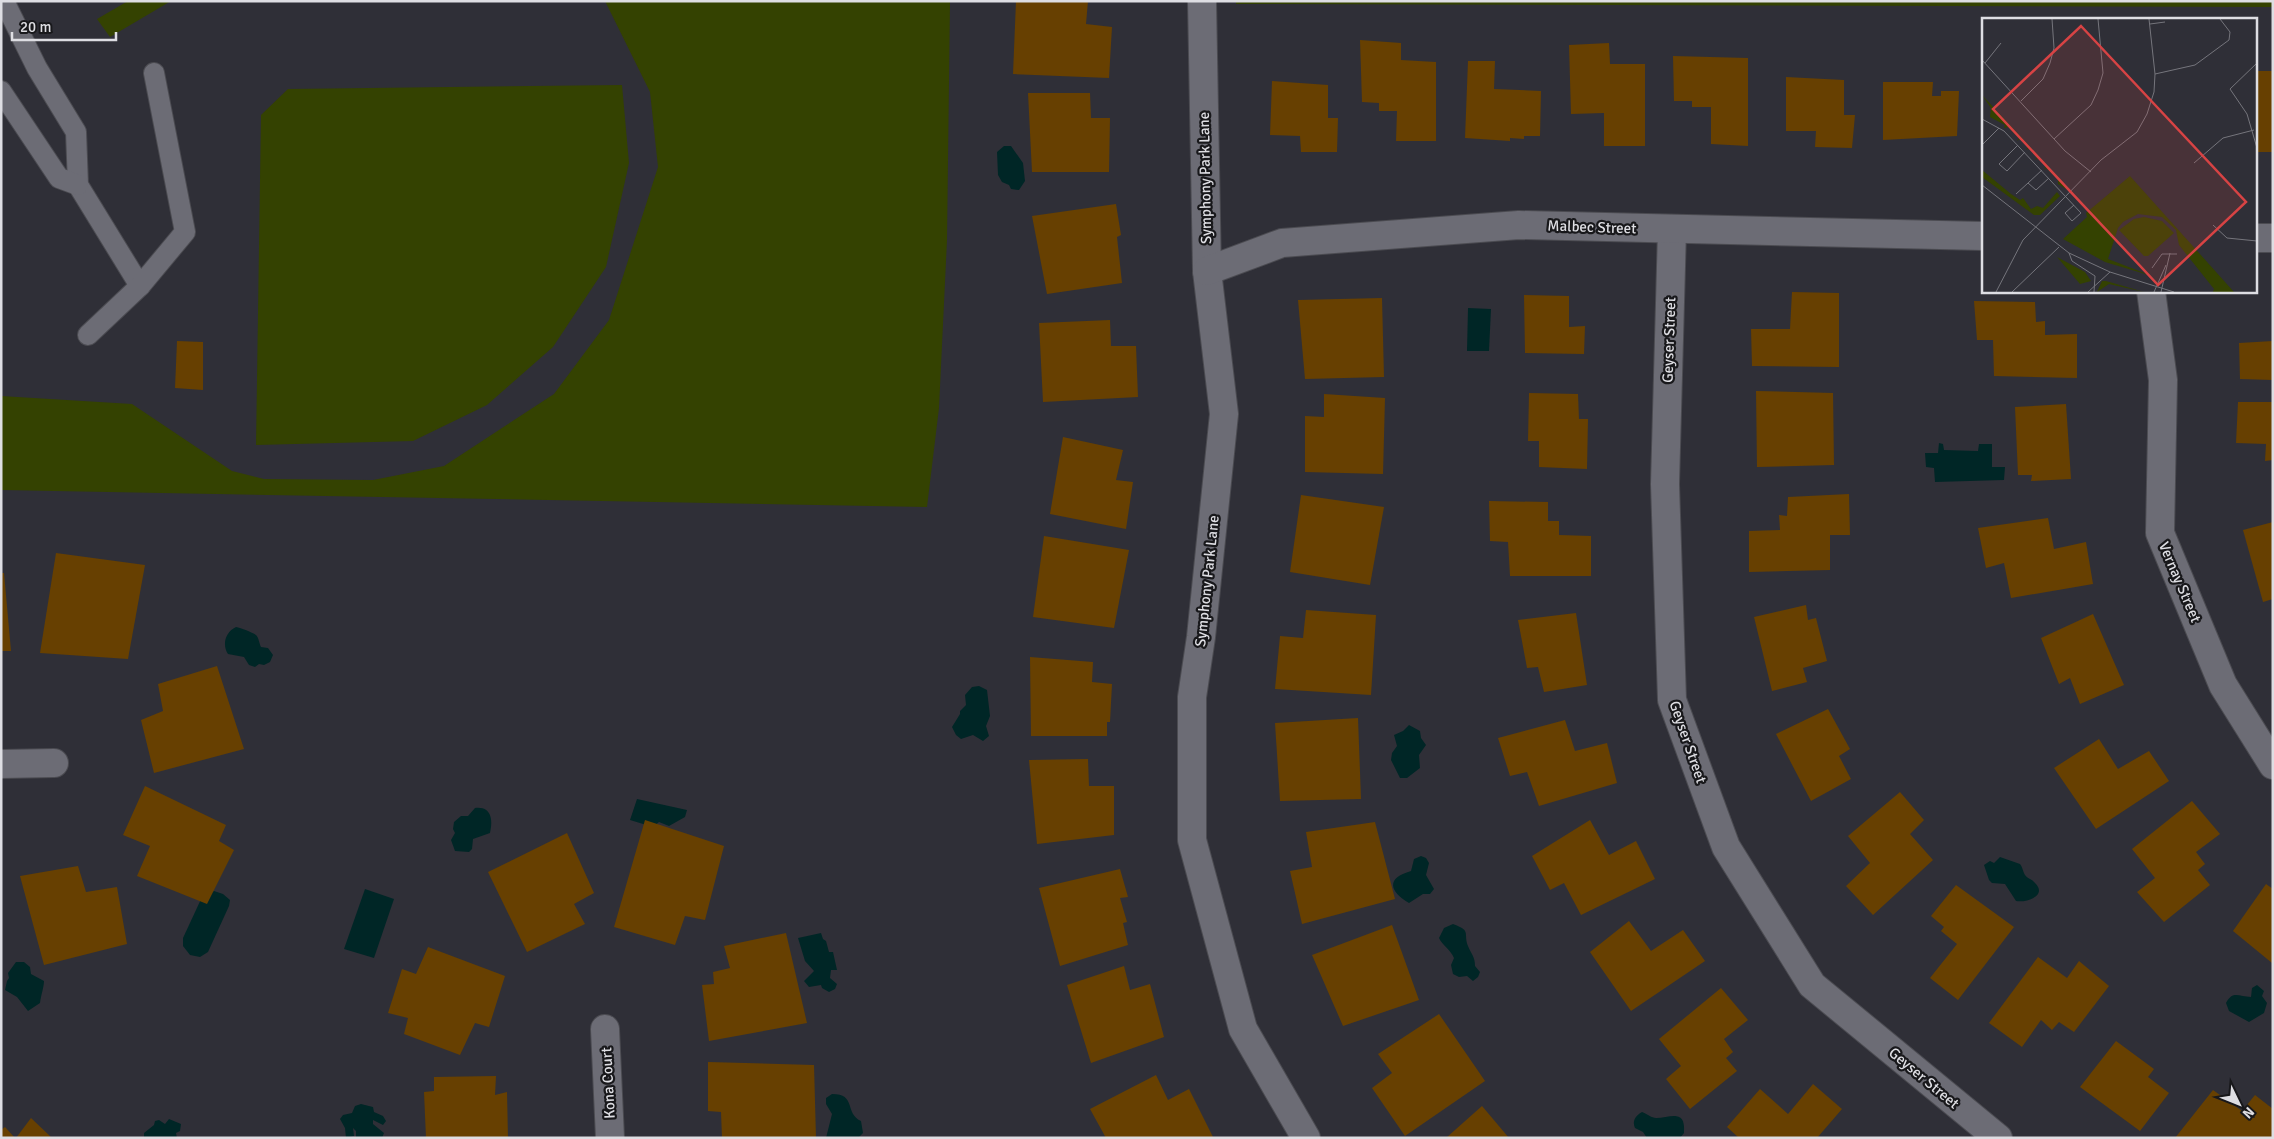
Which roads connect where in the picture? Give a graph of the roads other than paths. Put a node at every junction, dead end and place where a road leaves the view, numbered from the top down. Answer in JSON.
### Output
{"nodes":[{"id":1,"x":4,"y":1,"type":"edge"},
{"id":2,"x":1202,"y":1,"type":"edge"},
{"id":3,"x":154,"y":73,"type":"dead end"},
{"id":4,"x":1,"y":91,"type":"edge"},
{"id":5,"x":78,"y":185,"type":"junction"},
{"id":6,"x":1672,"y":230,"type":"junction"},
{"id":7,"x":1982,"y":236,"type":"edge"},
{"id":8,"x":2256,"y":238,"type":"edge"},
{"id":9,"x":2273,"y":238,"type":"edge"},
{"id":10,"x":1207,"y":271,"type":"junction"},
{"id":11,"x":140,"y":286,"type":"junction"},
{"id":12,"x":2151,"y":292,"type":"edge"},
{"id":13,"x":88,"y":335,"type":"dead end"},
{"id":14,"x":54,"y":763,"type":"dead end"},
{"id":15,"x":1,"y":764,"type":"edge"},
{"id":16,"x":2273,"y":765,"type":"edge"},
{"id":17,"x":605,"y":1029,"type":"dead end"},
{"id":18,"x":610,"y":1138,"type":"edge"},
{"id":19,"x":1306,"y":1138,"type":"edge"},
{"id":20,"x":1998,"y":1138,"type":"edge"}],
"edges":[{"from":1,"to":5,"type":"lane"},
{"from":2,"to":10,"type":"street","name":"Symphony Park Lane"},
{"from":3,"to":11,"type":"lane"},
{"from":4,"to":5,"type":"lane"},
{"from":5,"to":11,"type":"lane"},
{"from":6,"to":7,"type":"street","name":"Malbec Street"},
{"from":6,"to":10,"type":"street","name":"Malbec Street"},
{"from":6,"to":20,"type":"street","name":"Geyser Street"},
{"from":8,"to":9,"type":"street"},
{"from":10,"to":19,"type":"street","name":"Symphony Park Lane"},
{"from":11,"to":13,"type":"lane"},
{"from":12,"to":16,"type":"street","name":"Vernay Street"},
{"from":14,"to":15,"type":"street"},
{"from":17,"to":18,"type":"street","name":"Kona Court"}]}
